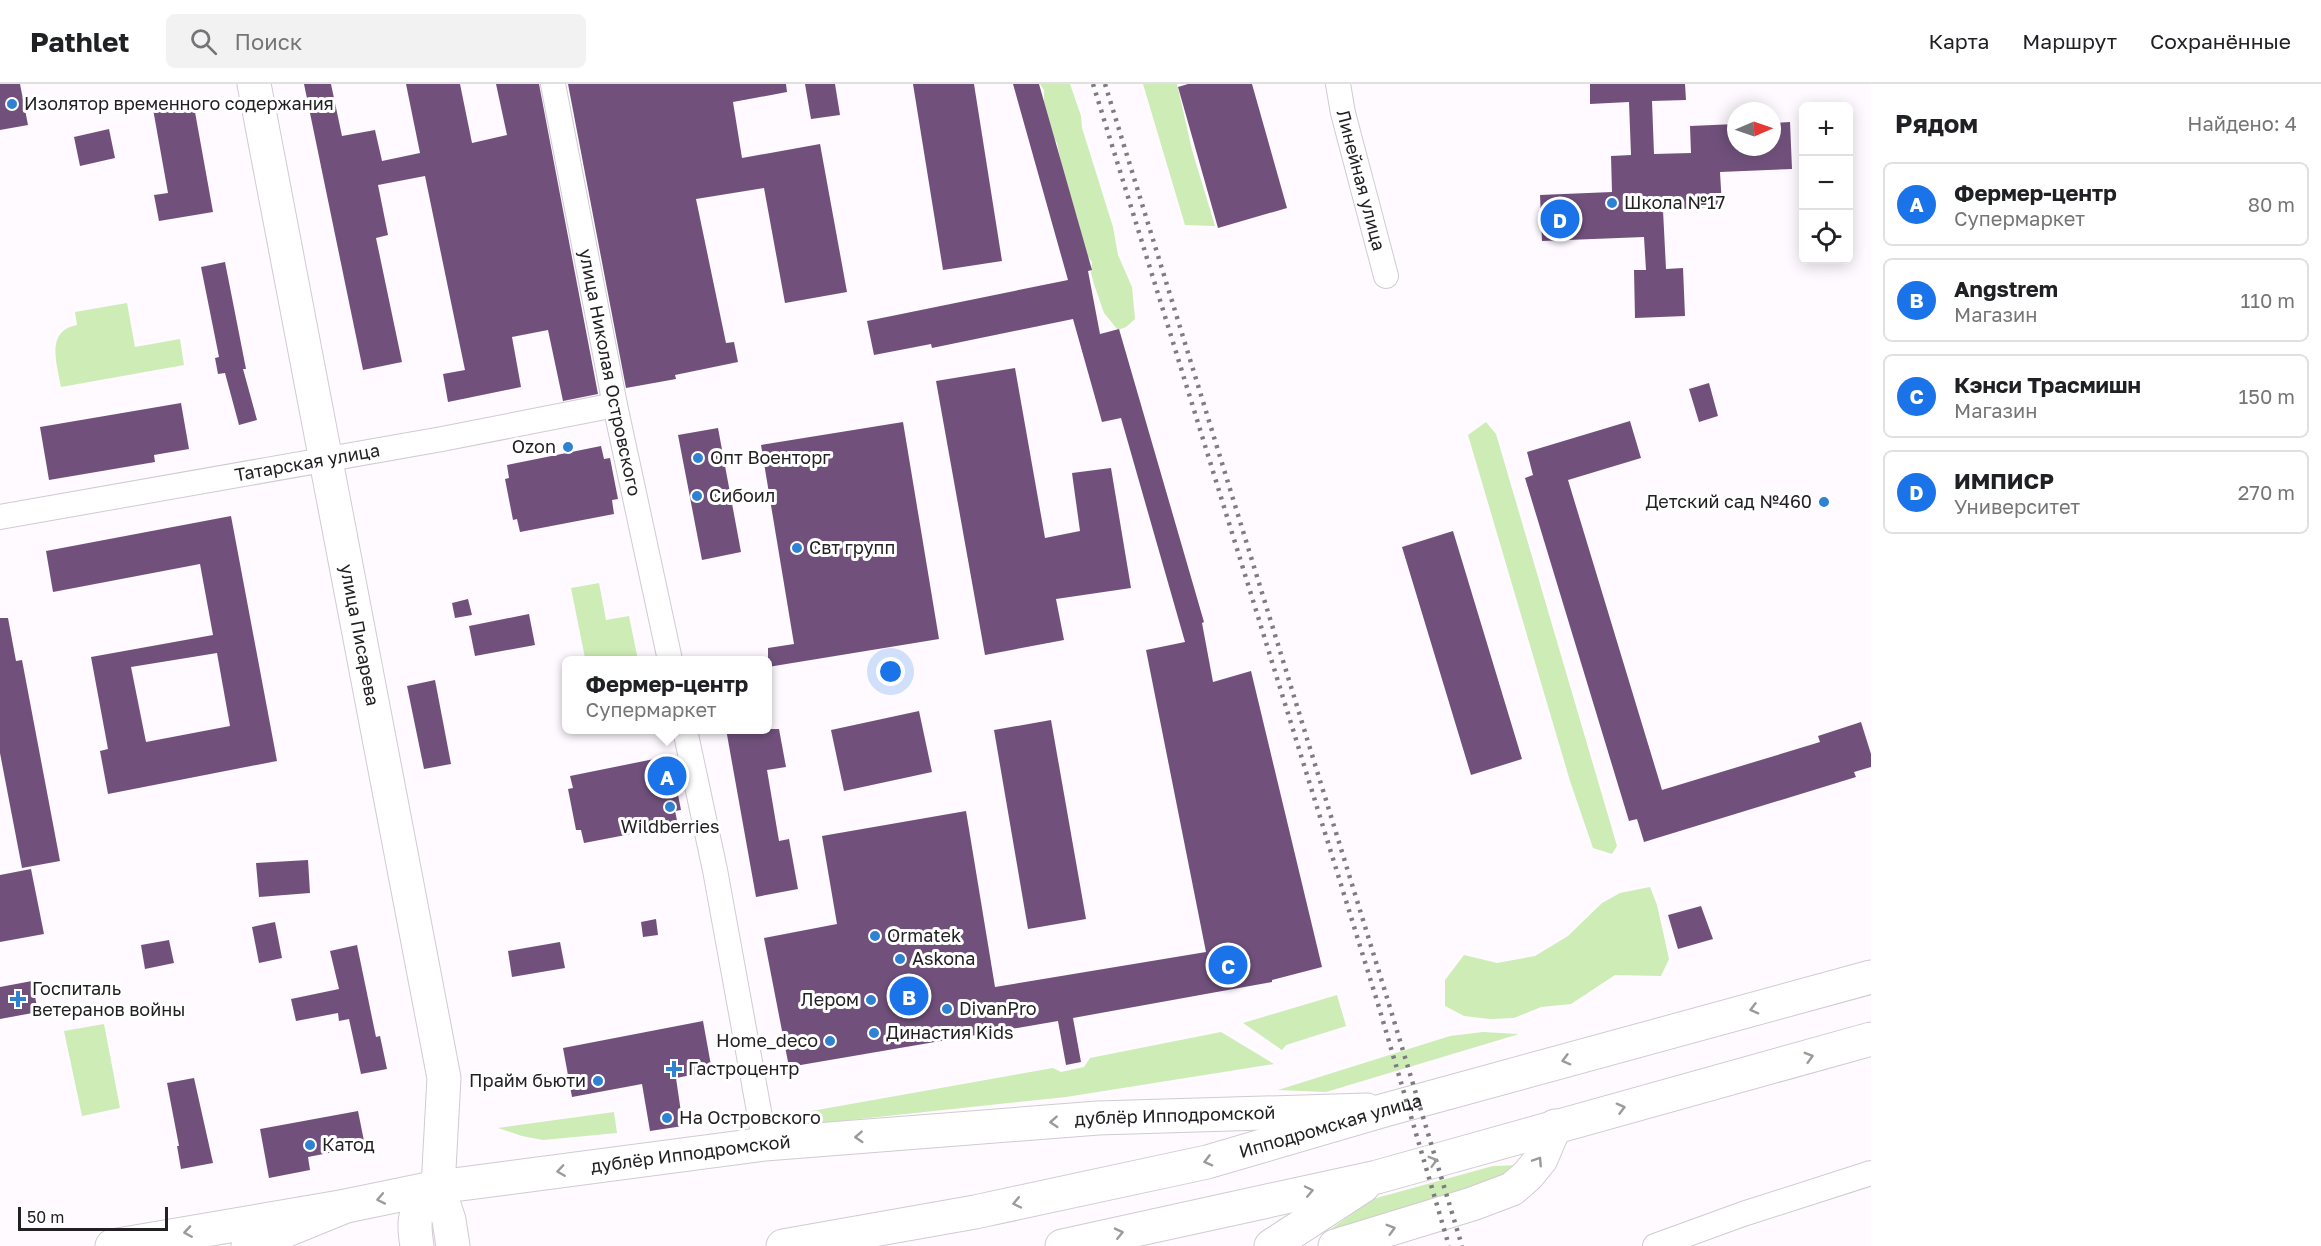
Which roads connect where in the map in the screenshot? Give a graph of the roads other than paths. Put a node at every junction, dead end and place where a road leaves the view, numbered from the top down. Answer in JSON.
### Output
{"nodes":[{"id":1,"x":254,"y":84,"type":"edge"},
{"id":2,"x":553,"y":84,"type":"edge"},
{"id":3,"x":1338,"y":84,"type":"edge"},
{"id":4,"x":1386,"y":276,"type":"dead end"},
{"id":5,"x":615,"y":405,"type":"junction"},
{"id":6,"x":325,"y":459,"type":"junction"},
{"id":7,"x":0,"y":517,"type":"edge"},
{"id":8,"x":669,"y":656,"type":"edge"},
{"id":9,"x":686,"y":734,"type":"edge"},
{"id":10,"x":1871,"y":977,"type":"edge"},
{"id":11,"x":1871,"y":1039,"type":"edge"},
{"id":12,"x":1385,"y":1110,"type":"junction"},
{"id":13,"x":1555,"y":1126,"type":"junction"},
{"id":14,"x":765,"y":1144,"type":"junction"},
{"id":15,"x":1871,"y":1173,"type":"edge"},
{"id":16,"x":1377,"y":1177,"type":"junction"},
{"id":17,"x":438,"y":1187,"type":"junction"},
{"id":18,"x":346,"y":1206,"type":"junction"},
{"id":19,"x":112,"y":1246,"type":"edge"},
{"id":20,"x":249,"y":1246,"type":"edge"},
{"id":21,"x":417,"y":1246,"type":"edge"},
{"id":22,"x":453,"y":1246,"type":"edge"},
{"id":23,"x":783,"y":1246,"type":"edge"},
{"id":24,"x":1062,"y":1246,"type":"edge"},
{"id":25,"x":1271,"y":1246,"type":"edge"},
{"id":26,"x":1335,"y":1246,"type":"edge"},
{"id":27,"x":1655,"y":1246,"type":"edge"}],
"edges":[{"from":1,"to":6,"type":"main road","name":"улица Писарева"},
{"from":2,"to":5,"type":"street","name":"улица Николая Островского"},
{"from":3,"to":4,"type":"street","name":"Линейная улица"},
{"from":5,"to":6,"type":"street","name":"Татарская улица"},
{"from":5,"to":8,"type":"street","name":"улица Николая Островского"},
{"from":6,"to":7,"type":"street","name":"Татарская улица"},
{"from":6,"to":17,"type":"main road","name":"улица Писарева"},
{"from":9,"to":14,"type":"street"},
{"from":10,"to":12,"type":"main road","name":"Ипподромская улица","one_way":true},
{"from":13,"to":11,"type":"main road","one_way":true},
{"from":12,"to":14,"type":"main road","name":"дублёр Ипподромской","one_way":true},
{"from":12,"to":23,"type":"main road","name":"Ипподромская улица","one_way":true},
{"from":16,"to":13,"type":"main road","one_way":true},
{"from":26,"to":13,"type":"main road","one_way":true},
{"from":14,"to":17,"type":"main road","name":"дублёр Ипподромской","one_way":true},
{"from":15,"to":27,"type":"street"},
{"from":24,"to":16,"type":"main road","one_way":true},
{"from":16,"to":25,"type":"main road"},
{"from":17,"to":18,"type":"main road","name":"дублёр Ипподромской","one_way":true},
{"from":17,"to":21,"type":"main road"},
{"from":17,"to":22,"type":"main road","name":"улица Писарева"},
{"from":18,"to":19,"type":"main road","name":"дублёр Ипподромской","one_way":true},
{"from":18,"to":20,"type":"main road"}]}
